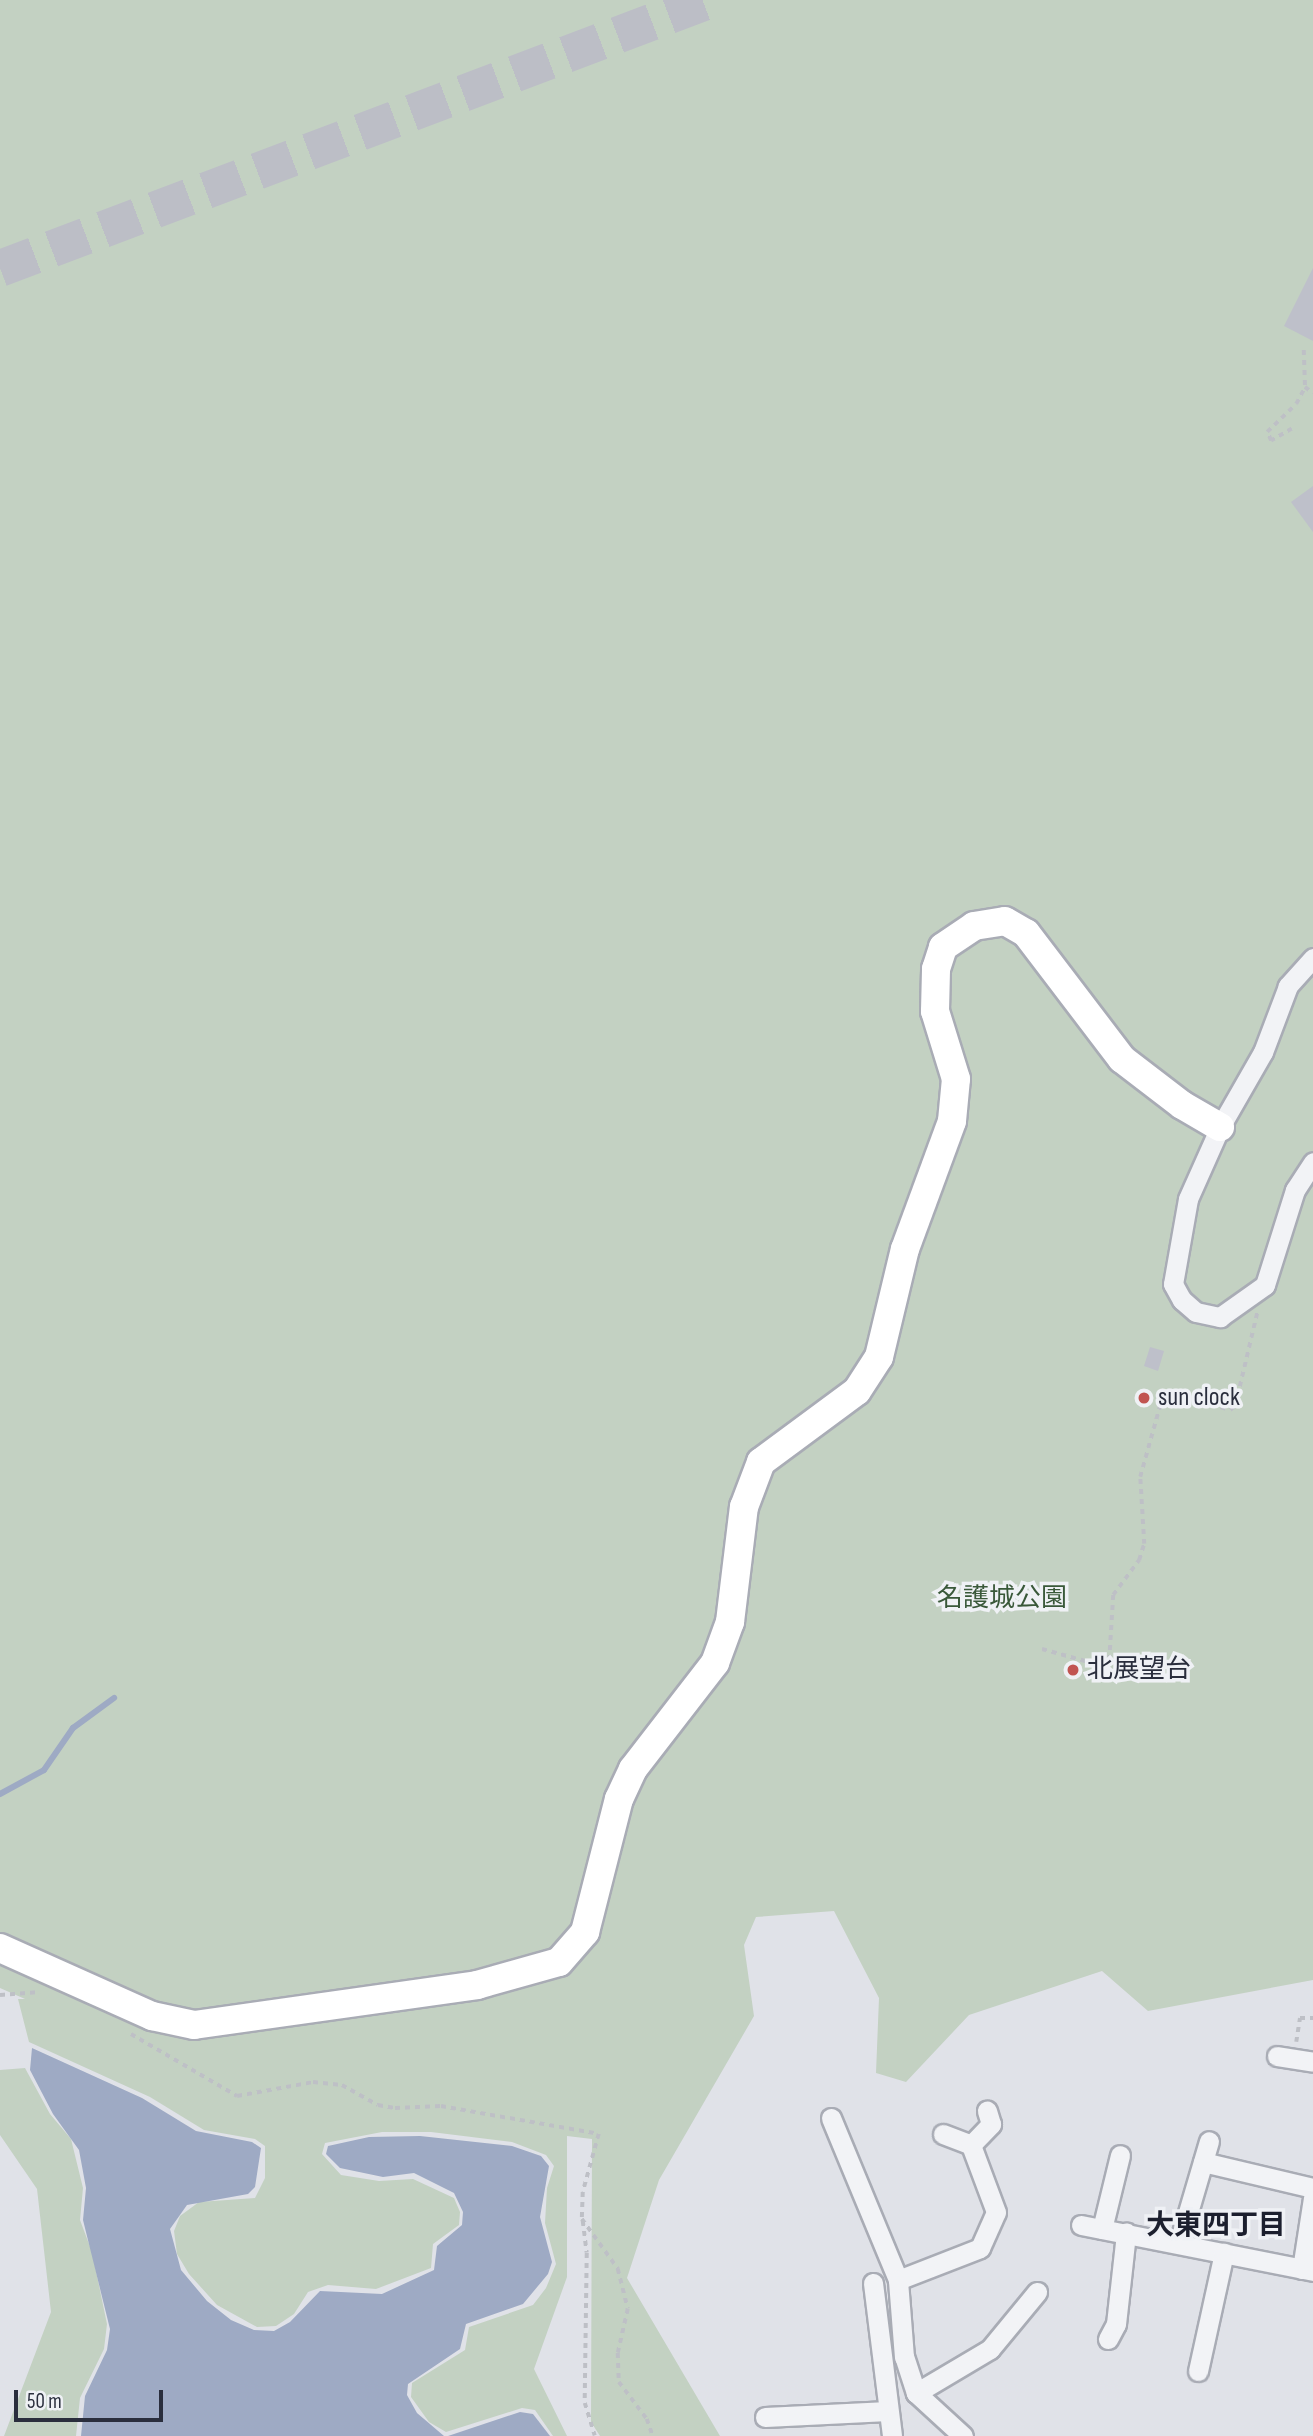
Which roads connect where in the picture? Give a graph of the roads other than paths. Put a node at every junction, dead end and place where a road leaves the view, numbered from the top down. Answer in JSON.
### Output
{"nodes":[{"id":1,"x":1313,"y":957,"type":"edge"},
{"id":2,"x":1220,"y":1127,"type":"junction"},
{"id":3,"x":1313,"y":1162,"type":"edge"},
{"id":4,"x":0,"y":1948,"type":"edge"},
{"id":5,"x":986,"y":2110,"type":"dead end"},
{"id":6,"x":831,"y":2118,"type":"dead end"},
{"id":7,"x":943,"y":2134,"type":"dead end"},
{"id":8,"x":1209,"y":2141,"type":"dead end"},
{"id":9,"x":971,"y":2145,"type":"junction"},
{"id":10,"x":1120,"y":2155,"type":"dead end"},
{"id":11,"x":1203,"y":2162,"type":"junction"},
{"id":12,"x":1313,"y":2188,"type":"edge"},
{"id":13,"x":1313,"y":2198,"type":"edge"},
{"id":14,"x":1081,"y":2225,"type":"dead end"},
{"id":15,"x":1102,"y":2229,"type":"junction"},
{"id":16,"x":1126,"y":2233,"type":"junction"},
{"id":17,"x":1179,"y":2243,"type":"junction"},
{"id":18,"x":1224,"y":2253,"type":"junction"},
{"id":19,"x":1307,"y":2270,"type":"edge"},
{"id":20,"x":898,"y":2280,"type":"junction"},
{"id":21,"x":873,"y":2283,"type":"dead end"},
{"id":22,"x":1037,"y":2292,"type":"dead end"},
{"id":23,"x":1108,"y":2339,"type":"dead end"},
{"id":24,"x":903,"y":2346,"type":"junction"},
{"id":25,"x":874,"y":2348,"type":"junction"},
{"id":26,"x":1198,"y":2371,"type":"dead end"},
{"id":27,"x":916,"y":2393,"type":"junction"},
{"id":28,"x":888,"y":2411,"type":"junction"},
{"id":29,"x":765,"y":2417,"type":"dead end"},
{"id":30,"x":892,"y":2436,"type":"edge"},
{"id":31,"x":962,"y":2436,"type":"edge"}],
"edges":[{"from":1,"to":2,"type":"street"},
{"from":2,"to":3,"type":"street"},
{"from":2,"to":4,"type":"street"},
{"from":5,"to":9,"type":"street"},
{"from":6,"to":20,"type":"street"},
{"from":7,"to":9,"type":"street"},
{"from":8,"to":11,"type":"street"},
{"from":9,"to":20,"type":"street"},
{"from":10,"to":15,"type":"street"},
{"from":11,"to":12,"type":"street"},
{"from":11,"to":17,"type":"street"},
{"from":13,"to":19,"type":"street"},
{"from":14,"to":15,"type":"street"},
{"from":15,"to":16,"type":"street"},
{"from":16,"to":17,"type":"street"},
{"from":16,"to":23,"type":"street"},
{"from":17,"to":18,"type":"street"},
{"from":18,"to":19,"type":"street"},
{"from":18,"to":26,"type":"street"},
{"from":20,"to":24,"type":"street"},
{"from":21,"to":25,"type":"street"},
{"from":22,"to":27,"type":"street"},
{"from":24,"to":25,"type":"street"},
{"from":24,"to":27,"type":"street"},
{"from":25,"to":28,"type":"street"},
{"from":27,"to":31,"type":"street"},
{"from":28,"to":29,"type":"street"},
{"from":28,"to":30,"type":"street"}]}
